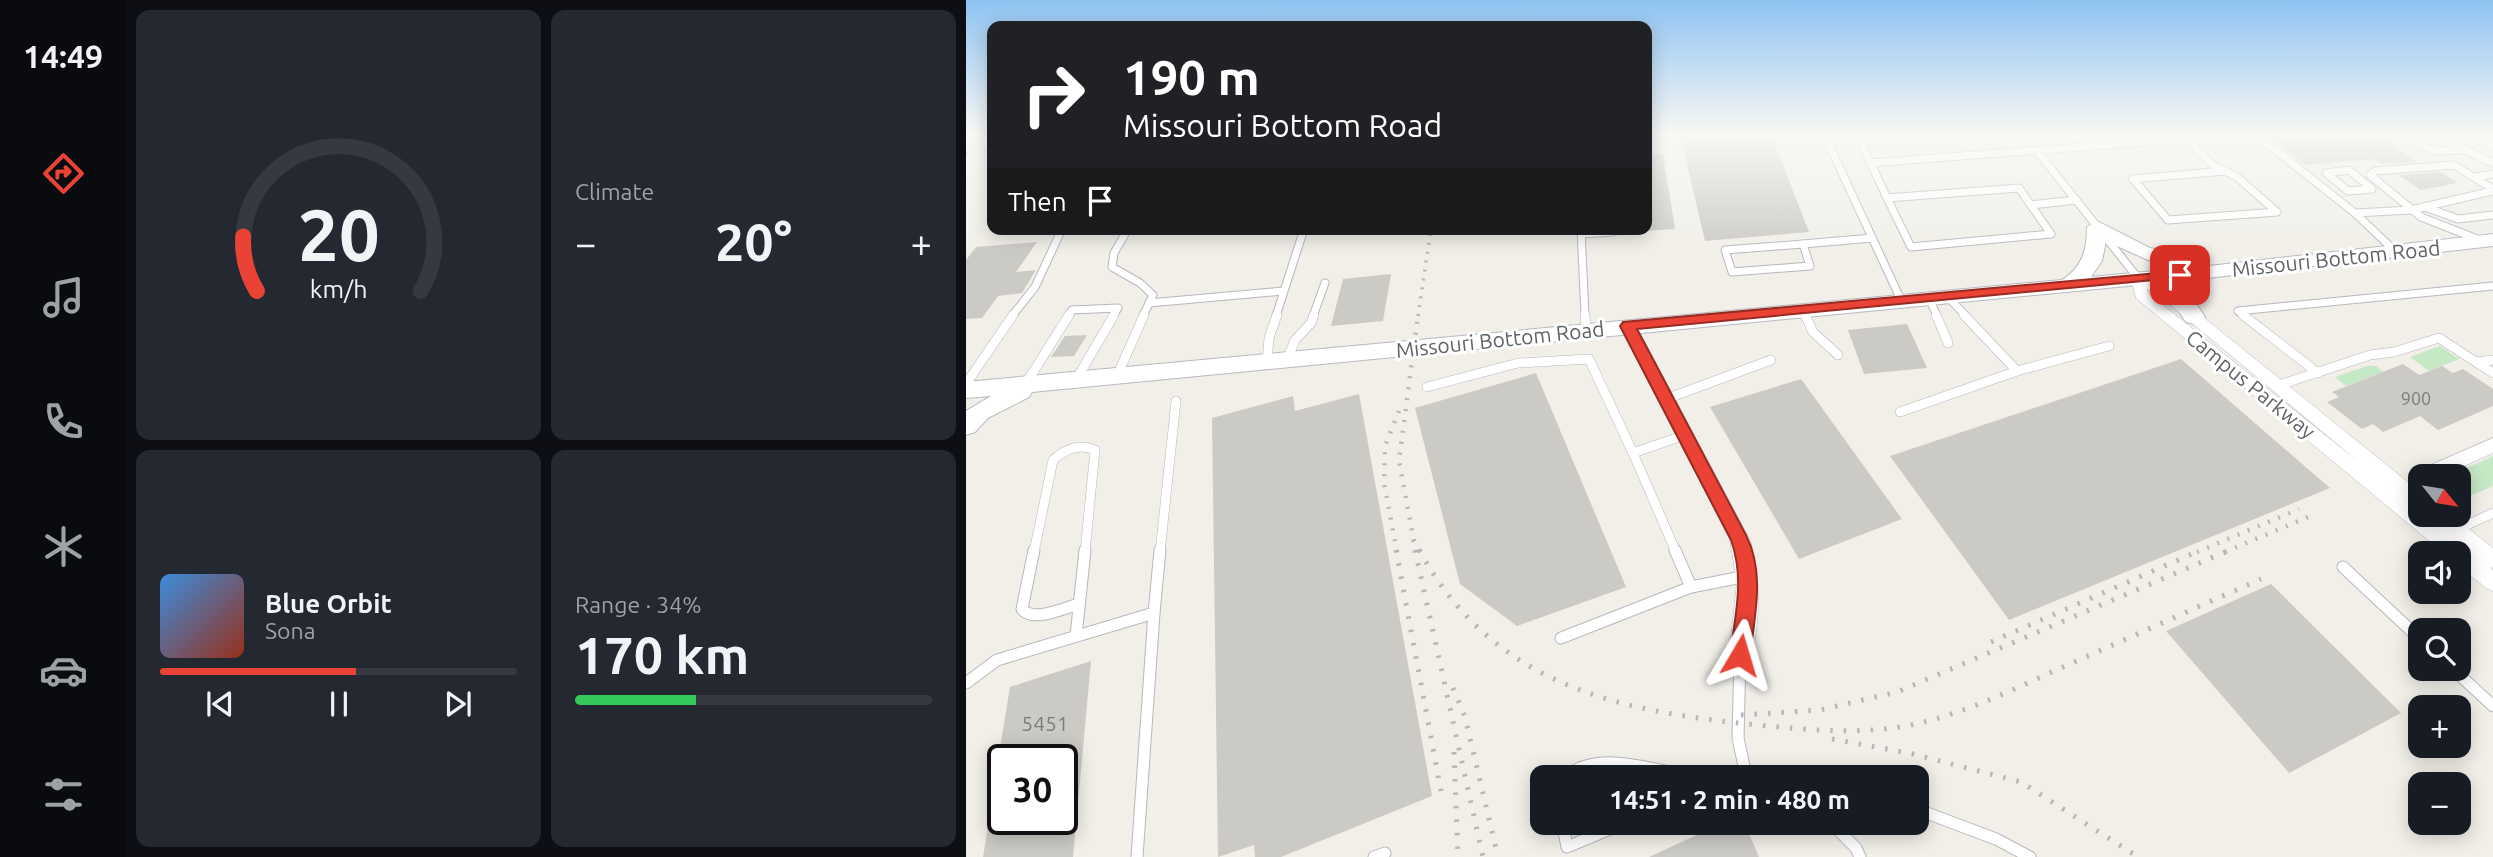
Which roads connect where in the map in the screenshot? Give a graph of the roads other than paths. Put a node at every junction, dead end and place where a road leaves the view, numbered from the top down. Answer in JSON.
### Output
{"nodes":[{"id":1,"x":1842,"y":174,"type":"edge"},
{"id":2,"x":1875,"y":174,"type":"edge"},
{"id":3,"x":2055,"y":174,"type":"edge"},
{"id":4,"x":2191,"y":174,"type":"edge"},
{"id":5,"x":2231,"y":174,"type":"edge"},
{"id":6,"x":2306,"y":174,"type":"edge"},
{"id":7,"x":2327,"y":174,"type":"edge"},
{"id":8,"x":2350,"y":174,"type":"edge"},
{"id":9,"x":2470,"y":174,"type":"edge"},
{"id":10,"x":2493,"y":174,"type":"edge"},
{"id":11,"x":2370,"y":175,"type":"joint"},
{"id":12,"x":2476,"y":177,"type":"junction"},
{"id":13,"x":2353,"y":178,"type":"junction"},
{"id":14,"x":2333,"y":179,"type":"junction"},
{"id":15,"x":2315,"y":181,"type":"junction"},
{"id":16,"x":2341,"y":181,"type":"junction"},
{"id":17,"x":2493,"y":190,"type":"edge"},
{"id":18,"x":2483,"y":194,"type":"junction"},
{"id":19,"x":2472,"y":196,"type":"junction"},
{"id":20,"x":1887,"y":198,"type":"junction"},
{"id":21,"x":2456,"y":199,"type":"junction"},
{"id":22,"x":2076,"y":200,"type":"junction"},
{"id":23,"x":2493,"y":200,"type":"edge"},
{"id":24,"x":2481,"y":202,"type":"dead end"},
{"id":25,"x":2440,"y":204,"type":"junction"},
{"id":26,"x":2031,"y":205,"type":"junction"},
{"id":27,"x":2465,"y":205,"type":"dead end"},
{"id":28,"x":2425,"y":207,"type":"junction"},
{"id":29,"x":2447,"y":208,"type":"dead end"},
{"id":30,"x":2412,"y":210,"type":"junction"},
{"id":31,"x":2493,"y":211,"type":"edge"},
{"id":32,"x":2475,"y":212,"type":"dead end"},
{"id":33,"x":2355,"y":213,"type":"junction"},
{"id":34,"x":2458,"y":215,"type":"dead end"},
{"id":35,"x":2484,"y":218,"type":"junction"},
{"id":36,"x":2467,"y":221,"type":"junction"},
{"id":37,"x":2097,"y":227,"type":"junction"},
{"id":38,"x":1059,"y":235,"type":"edge"},
{"id":39,"x":1124,"y":235,"type":"edge"},
{"id":40,"x":1302,"y":235,"type":"edge"},
{"id":41,"x":1581,"y":235,"type":"edge"},
{"id":42,"x":1872,"y":238,"type":"junction"},
{"id":43,"x":2488,"y":241,"type":"edge"},
{"id":44,"x":1803,"y":243,"type":"junction"},
{"id":45,"x":2397,"y":253,"type":"junction"},
{"id":46,"x":2254,"y":267,"type":"junction"},
{"id":47,"x":2202,"y":273,"type":"junction"},
{"id":48,"x":2138,"y":278,"type":"junction"},
{"id":49,"x":1325,"y":284,"type":"dead end"},
{"id":50,"x":2068,"y":285,"type":"junction"},
{"id":51,"x":2493,"y":286,"type":"edge"},
{"id":52,"x":1283,"y":291,"type":"junction"},
{"id":53,"x":1938,"y":297,"type":"junction"},
{"id":54,"x":1901,"y":300,"type":"junction"},
{"id":55,"x":1149,"y":303,"type":"junction"},
{"id":56,"x":1803,"y":309,"type":"junction"},
{"id":57,"x":2194,"y":317,"type":"junction"},
{"id":58,"x":1628,"y":326,"type":"junction"},
{"id":59,"x":1586,"y":330,"type":"junction"},
{"id":60,"x":1948,"y":343,"type":"dead end"},
{"id":61,"x":2109,"y":346,"type":"dead end"},
{"id":62,"x":1838,"y":355,"type":"dead end"},
{"id":63,"x":1771,"y":360,"type":"dead end"},
{"id":64,"x":2493,"y":360,"type":"edge"},
{"id":65,"x":1277,"y":361,"type":"junction"},
{"id":66,"x":2476,"y":362,"type":"junction"},
{"id":67,"x":2017,"y":371,"type":"junction"},
{"id":68,"x":2318,"y":373,"type":"junction"},
{"id":69,"x":2493,"y":373,"type":"edge"},
{"id":70,"x":1117,"y":376,"type":"junction"},
{"id":71,"x":1076,"y":380,"type":"junction"},
{"id":72,"x":966,"y":384,"type":"edge"},
{"id":73,"x":1035,"y":384,"type":"junction"},
{"id":74,"x":2279,"y":385,"type":"junction"},
{"id":75,"x":1427,"y":387,"type":"dead end"},
{"id":76,"x":966,"y":390,"type":"edge"},
{"id":77,"x":1666,"y":399,"type":"junction"},
{"id":78,"x":1175,"y":401,"type":"dead end"},
{"id":79,"x":1900,"y":412,"type":"dead end"},
{"id":80,"x":966,"y":426,"type":"edge"},
{"id":81,"x":1685,"y":435,"type":"junction"},
{"id":82,"x":2493,"y":445,"type":"edge"},
{"id":83,"x":1633,"y":453,"type":"junction"},
{"id":84,"x":2451,"y":464,"type":"edge"},
{"id":85,"x":2408,"y":483,"type":"edge"},
{"id":86,"x":2393,"y":490,"type":"junction"},
{"id":87,"x":2408,"y":497,"type":"edge"},
{"id":88,"x":2493,"y":513,"type":"edge"},
{"id":89,"x":2452,"y":527,"type":"edge"},
{"id":90,"x":2456,"y":530,"type":"junction"},
{"id":91,"x":2446,"y":541,"type":"edge"},
{"id":92,"x":2493,"y":560,"type":"edge"},
{"id":93,"x":2471,"y":564,"type":"edge"},
{"id":94,"x":2343,"y":568,"type":"dead end"},
{"id":95,"x":1748,"y":576,"type":"junction"},
{"id":96,"x":2493,"y":582,"type":"edge"},
{"id":97,"x":1691,"y":587,"type":"junction"},
{"id":98,"x":1079,"y":604,"type":"junction"},
{"id":99,"x":1153,"y":613,"type":"junction"},
{"id":100,"x":2408,"y":628,"type":"edge"},
{"id":101,"x":1076,"y":636,"type":"junction"},
{"id":102,"x":1561,"y":638,"type":"dead end"},
{"id":103,"x":1740,"y":655,"type":"joint"},
{"id":104,"x":2466,"y":681,"type":"edge"},
{"id":105,"x":966,"y":683,"type":"edge"},
{"id":106,"x":2493,"y":706,"type":"edge"},
{"id":107,"x":1590,"y":765,"type":"edge"},
{"id":108,"x":1641,"y":765,"type":"edge"},
{"id":109,"x":1747,"y":765,"type":"edge"},
{"id":110,"x":1929,"y":814,"type":"edge"},
{"id":111,"x":1565,"y":835,"type":"edge"},
{"id":112,"x":1596,"y":835,"type":"edge"},
{"id":113,"x":1842,"y":835,"type":"edge"},
{"id":114,"x":1137,"y":857,"type":"edge"},
{"id":115,"x":1860,"y":857,"type":"edge"},
{"id":116,"x":2030,"y":857,"type":"edge"}],
"edges":[{"from":1,"to":42,"type":"lane"},
{"from":2,"to":20,"type":"lane"},
{"from":3,"to":22,"type":"lane"},
{"from":4,"to":5,"type":"lane"},
{"from":6,"to":15,"type":"lane"},
{"from":7,"to":14,"type":"lane"},
{"from":8,"to":13,"type":"lane"},
{"from":9,"to":12,"type":"lane"},
{"from":10,"to":12,"type":"lane"},
{"from":11,"to":13,"type":"lane"},
{"from":11,"to":30,"type":"lane"},
{"from":12,"to":17,"type":"lane"},
{"from":13,"to":16,"type":"lane"},
{"from":13,"to":16,"type":"lane"},
{"from":14,"to":15,"type":"lane"},
{"from":14,"to":16,"type":"lane"},
{"from":15,"to":33,"type":"lane"},
{"from":17,"to":18,"type":"lane"},
{"from":18,"to":19,"type":"lane"},
{"from":18,"to":23,"type":"lane"},
{"from":19,"to":21,"type":"lane"},
{"from":19,"to":24,"type":"lane"},
{"from":20,"to":26,"type":"lane"},
{"from":20,"to":26,"type":"lane"},
{"from":21,"to":25,"type":"lane"},
{"from":21,"to":27,"type":"lane"},
{"from":22,"to":26,"type":"lane"},
{"from":22,"to":37,"type":"lane"},
{"from":25,"to":28,"type":"lane"},
{"from":25,"to":29,"type":"lane"},
{"from":28,"to":30,"type":"lane"},
{"from":28,"to":36,"type":"lane"},
{"from":30,"to":33,"type":"lane"},
{"from":30,"to":43,"type":"lane"},
{"from":31,"to":35,"type":"lane"},
{"from":32,"to":35,"type":"lane"},
{"from":33,"to":45,"type":"lane"},
{"from":34,"to":36,"type":"lane"},
{"from":35,"to":36,"type":"lane"},
{"from":37,"to":46,"type":"street"},
{"from":37,"to":48,"type":"lane"},
{"from":37,"to":50,"type":"street"},
{"from":38,"to":72,"type":"lane"},
{"from":39,"to":55,"type":"lane"},
{"from":40,"to":52,"type":"lane"},
{"from":41,"to":59,"type":"lane"},
{"from":42,"to":44,"type":"lane"},
{"from":42,"to":54,"type":"lane"},
{"from":43,"to":45,"type":"street","name":"Missouri Bottom Road"},
{"from":44,"to":44,"type":"lane"},
{"from":45,"to":46,"type":"street","name":"Missouri Bottom Road"},
{"from":46,"to":47,"type":"street","name":"Missouri Bottom Road"},
{"from":47,"to":48,"type":"street","name":"Missouri Bottom Road"},
{"from":47,"to":57,"type":"street"},
{"from":48,"to":50,"type":"street","name":"Missouri Bottom Road"},
{"from":48,"to":57,"type":"street","name":"Campus Parkway"},
{"from":48,"to":86,"type":"street","name":"Campus Parkway"},
{"from":49,"to":65,"type":"lane"},
{"from":50,"to":53,"type":"street","name":"Missouri Bottom Road"},
{"from":51,"to":68,"type":"lane"},
{"from":52,"to":55,"type":"lane"},
{"from":52,"to":65,"type":"lane"},
{"from":53,"to":54,"type":"street","name":"Missouri Bottom Road"},
{"from":53,"to":60,"type":"lane"},
{"from":53,"to":67,"type":"lane"},
{"from":54,"to":56,"type":"street","name":"Missouri Bottom Road"},
{"from":55,"to":70,"type":"lane"},
{"from":56,"to":58,"type":"street","name":"Missouri Bottom Road"},
{"from":56,"to":62,"type":"lane"},
{"from":57,"to":74,"type":"street","name":"Campus Parkway"},
{"from":58,"to":59,"type":"street","name":"Missouri Bottom Road"},
{"from":58,"to":77,"type":"street"},
{"from":59,"to":65,"type":"street","name":"Missouri Bottom Road"},
{"from":61,"to":67,"type":"lane"},
{"from":63,"to":77,"type":"lane"},
{"from":64,"to":66,"type":"lane"},
{"from":65,"to":70,"type":"street","name":"Missouri Bottom Road"},
{"from":66,"to":68,"type":"lane"},
{"from":66,"to":69,"type":"lane"},
{"from":67,"to":79,"type":"lane"},
{"from":68,"to":74,"type":"lane"},
{"from":70,"to":71,"type":"street","name":"Missouri Bottom Road"},
{"from":71,"to":73,"type":"street","name":"Missouri Bottom Road"},
{"from":71,"to":73,"type":"lane"},
{"from":73,"to":76,"type":"street","name":"Missouri Bottom Road"},
{"from":73,"to":80,"type":"street"},
{"from":74,"to":86,"type":"street","name":"Campus Parkway"},
{"from":75,"to":83,"type":"lane"},
{"from":77,"to":81,"type":"street"},
{"from":78,"to":99,"type":"lane"},
{"from":81,"to":83,"type":"lane"},
{"from":81,"to":95,"type":"street"},
{"from":82,"to":84,"type":"street"},
{"from":83,"to":97,"type":"lane"},
{"from":85,"to":86,"type":"street"},
{"from":86,"to":87,"type":"street","name":"Campus Parkway"},
{"from":86,"to":91,"type":"street","name":"Campus Parkway"},
{"from":88,"to":90,"type":"lane"},
{"from":89,"to":90,"type":"street"},
{"from":90,"to":92,"type":"street"},
{"from":93,"to":96,"type":"street","name":"Campus Parkway"},
{"from":94,"to":100,"type":"lane"},
{"from":95,"to":97,"type":"lane"},
{"from":95,"to":103,"type":"street"},
{"from":97,"to":102,"type":"lane"},
{"from":98,"to":98,"type":"lane"},
{"from":98,"to":101,"type":"lane"},
{"from":99,"to":101,"type":"lane"},
{"from":99,"to":114,"type":"lane"},
{"from":101,"to":105,"type":"lane"},
{"from":103,"to":109,"type":"lane"},
{"from":104,"to":106,"type":"lane"},
{"from":107,"to":108,"type":"lane"},
{"from":110,"to":116,"type":"lane"},
{"from":111,"to":112,"type":"lane"},
{"from":113,"to":115,"type":"lane"}]}
